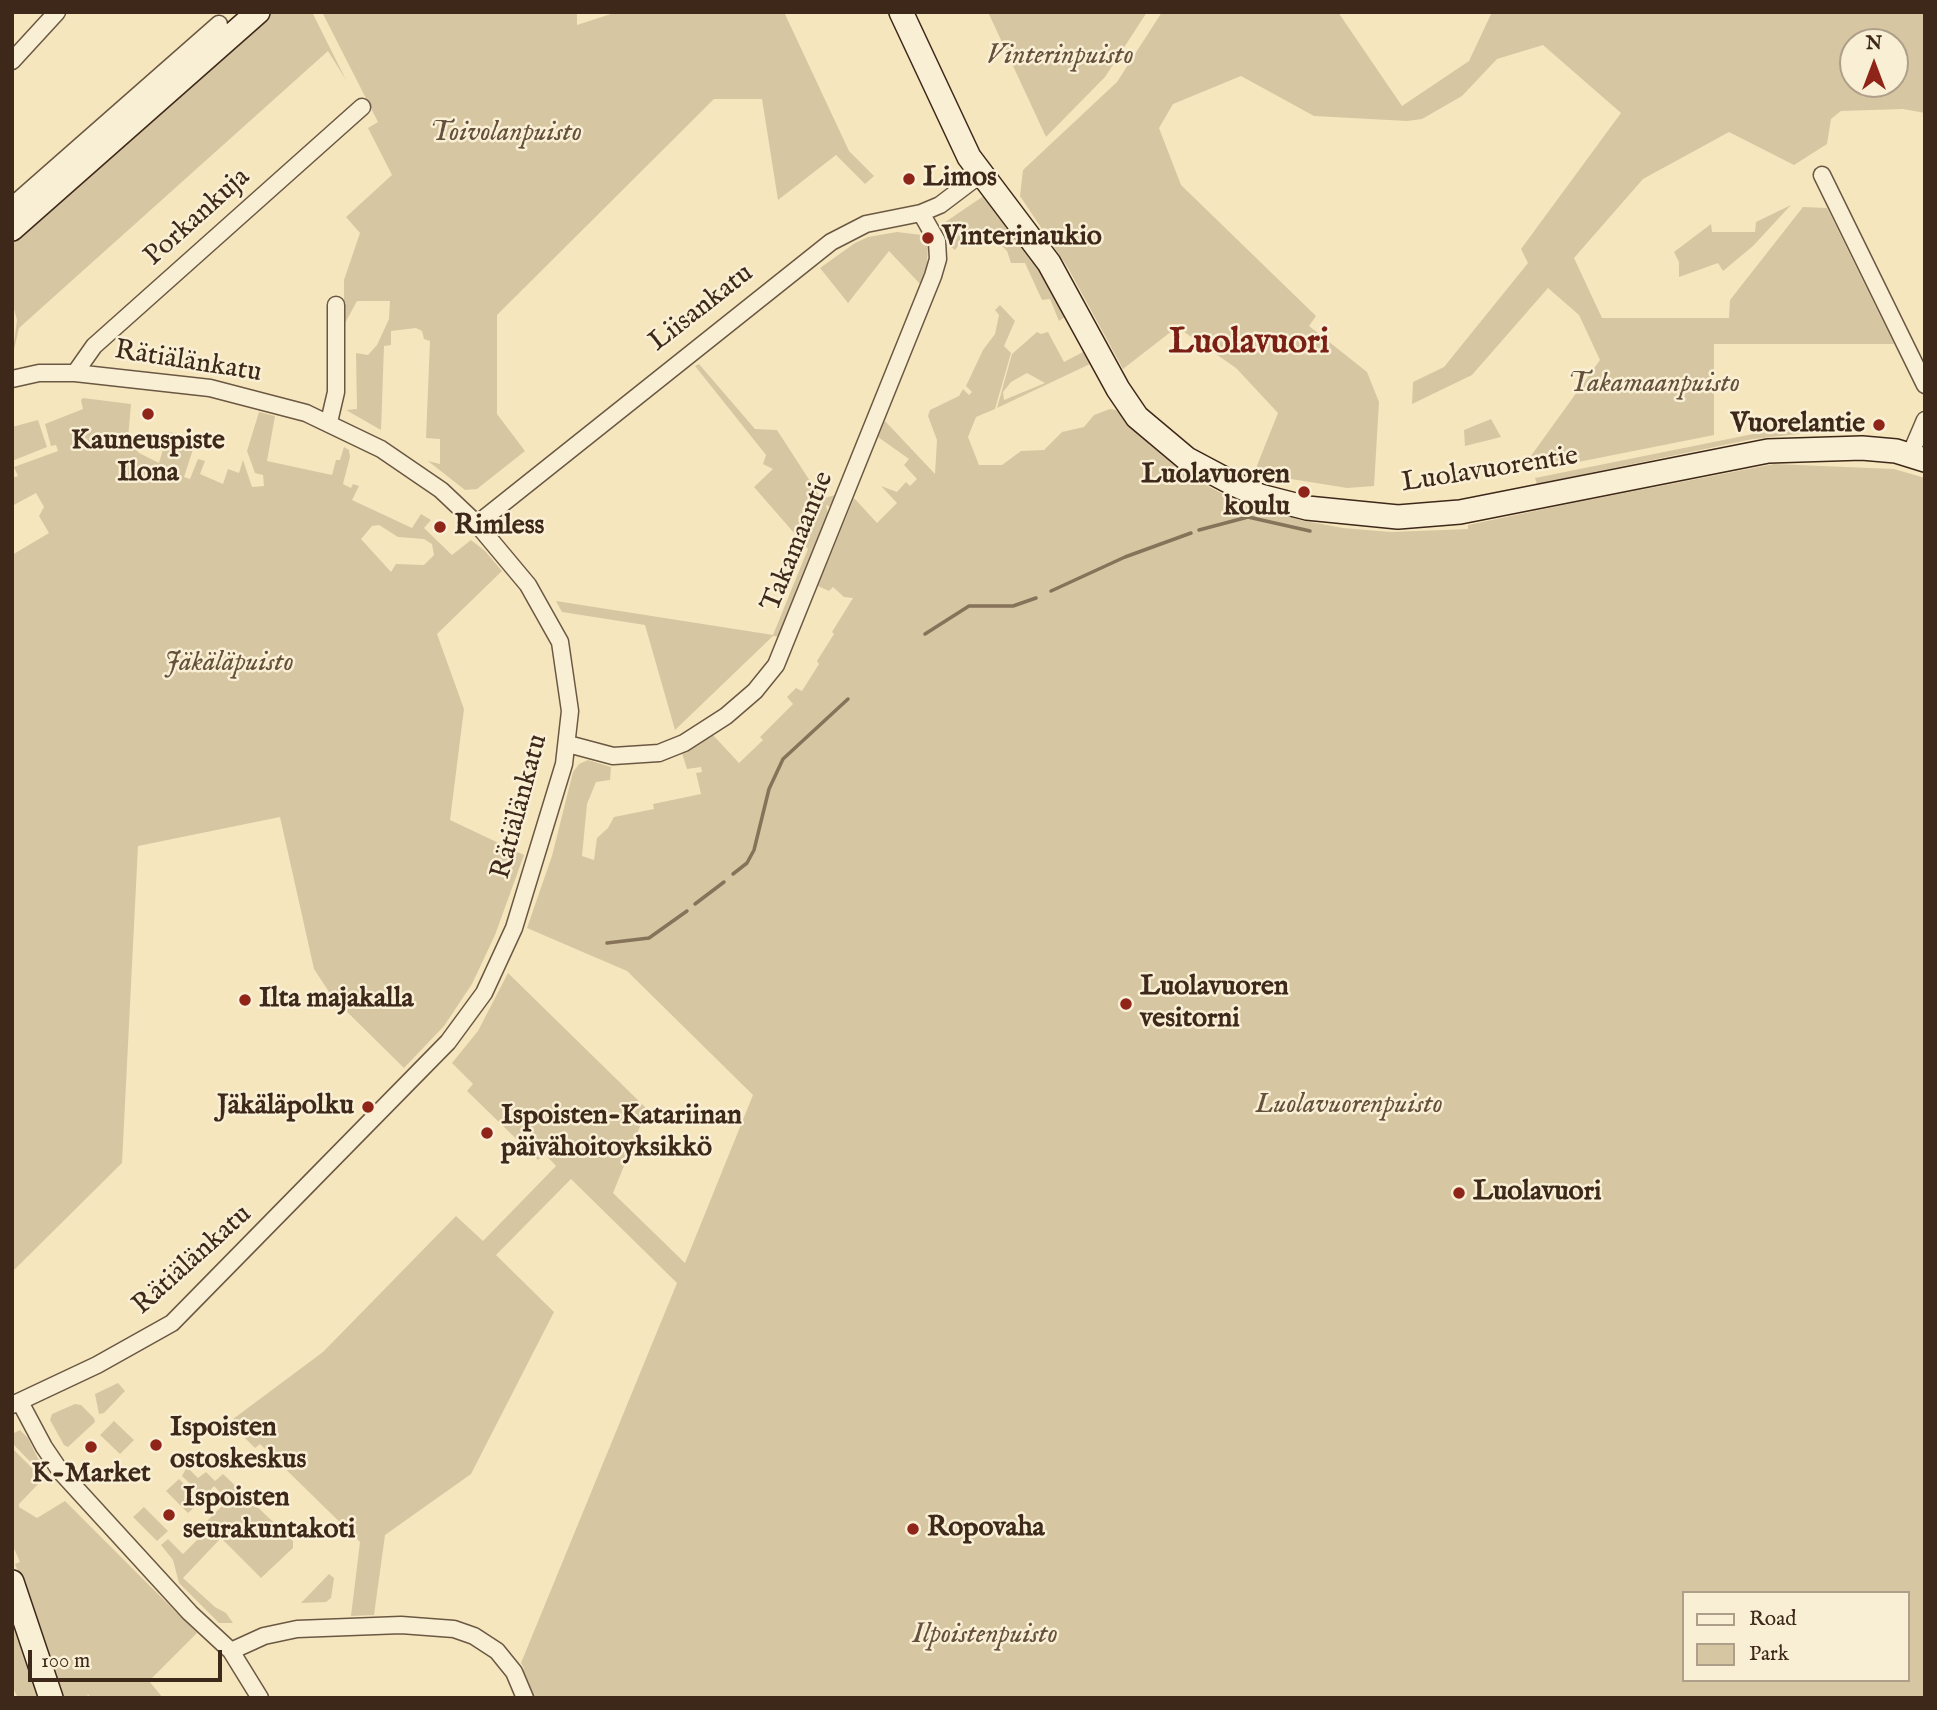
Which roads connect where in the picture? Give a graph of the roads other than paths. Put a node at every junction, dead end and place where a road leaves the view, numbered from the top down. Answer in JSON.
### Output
{"nodes":[{"id":1,"x":57,"y":12,"type":"edge"},
{"id":2,"x":258,"y":12,"type":"edge"},
{"id":3,"x":901,"y":12,"type":"edge"},
{"id":4,"x":219,"y":24,"type":"dead end"},
{"id":5,"x":12,"y":61,"type":"edge"},
{"id":6,"x":362,"y":107,"type":"dead end"},
{"id":7,"x":113,"y":131,"type":"junction"},
{"id":8,"x":981,"y":174,"type":"junction"},
{"id":9,"x":1822,"y":175,"type":"dead end"},
{"id":10,"x":12,"y":206,"type":"edge"},
{"id":11,"x":921,"y":213,"type":"junction"},
{"id":12,"x":12,"y":229,"type":"edge"},
{"id":13,"x":336,"y":305,"type":"dead end"},
{"id":14,"x":75,"y":373,"type":"junction"},
{"id":15,"x":12,"y":379,"type":"edge"},
{"id":16,"x":1925,"y":385,"type":"edge"},
{"id":17,"x":1925,"y":420,"type":"edge"},
{"id":18,"x":329,"y":422,"type":"junction"},
{"id":19,"x":1918,"y":457,"type":"edge"},
{"id":20,"x":477,"y":524,"type":"junction"},
{"id":21,"x":568,"y":744,"type":"junction"},
{"id":22,"x":16,"y":1404,"type":"edge"},
{"id":23,"x":12,"y":1582,"type":"edge"},
{"id":24,"x":231,"y":1651,"type":"junction"},
{"id":25,"x":51,"y":1698,"type":"edge"},
{"id":26,"x":260,"y":1698,"type":"edge"},
{"id":27,"x":525,"y":1698,"type":"edge"}],
"edges":[{"from":1,"to":5,"type":"street"},
{"from":2,"to":7,"type":"street"},
{"from":3,"to":8,"type":"street","name":"Luolavuorentie"},
{"from":4,"to":7,"type":"street"},
{"from":6,"to":14,"type":"street","name":"Porkankuja"},
{"from":7,"to":10,"type":"street"},
{"from":7,"to":12,"type":"street"},
{"from":8,"to":11,"type":"street","name":"Liisankatu"},
{"from":8,"to":19,"type":"street","name":"Luolavuorentie"},
{"from":9,"to":16,"type":"street"},
{"from":11,"to":20,"type":"street","name":"Liisankatu"},
{"from":11,"to":21,"type":"street","name":"Takamaantie"},
{"from":13,"to":18,"type":"street"},
{"from":14,"to":15,"type":"street","name":"Rätiälänkatu"},
{"from":14,"to":18,"type":"street","name":"Rätiälänkatu"},
{"from":17,"to":19,"type":"street"},
{"from":18,"to":20,"type":"street","name":"Rätiälänkatu"},
{"from":20,"to":21,"type":"street","name":"Rätiälänkatu"},
{"from":21,"to":22,"type":"street","name":"Rätiälänkatu"},
{"from":22,"to":24,"type":"street"},
{"from":23,"to":25,"type":"street"},
{"from":24,"to":26,"type":"street"},
{"from":24,"to":27,"type":"street"}]}
